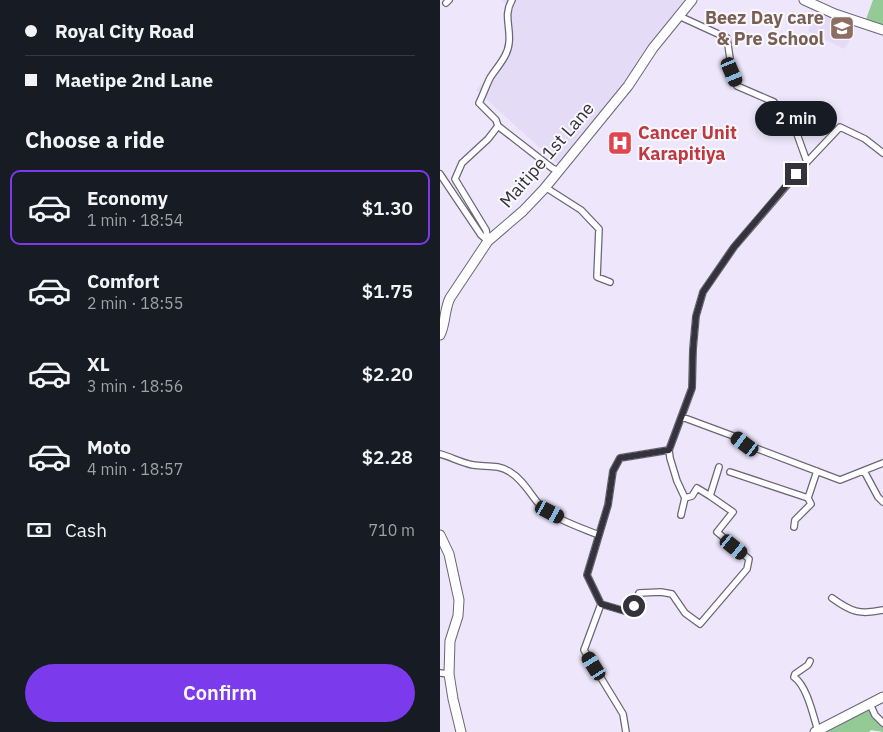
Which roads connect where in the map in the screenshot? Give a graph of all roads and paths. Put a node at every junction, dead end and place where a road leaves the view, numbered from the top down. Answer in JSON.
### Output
{"nodes":[{"id":1,"x":512,"y":0,"type":"edge"},
{"id":2,"x":692,"y":0,"type":"edge"},
{"id":3,"x":804,"y":0,"type":"edge"},
{"id":4,"x":679,"y":16,"type":"junction"},
{"id":5,"x":882,"y":27,"type":"edge"},
{"id":6,"x":498,"y":126,"type":"junction"},
{"id":7,"x":883,"y":153,"type":"edge"},
{"id":8,"x":807,"y":162,"type":"junction"},
{"id":9,"x":558,"y":171,"type":"junction"},
{"id":10,"x":440,"y":174,"type":"edge"},
{"id":11,"x":545,"y":187,"type":"junction"},
{"id":12,"x":488,"y":241,"type":"junction"},
{"id":13,"x":610,"y":282,"type":"dead end"},
{"id":14,"x":440,"y":335,"type":"edge"},
{"id":15,"x":681,"y":418,"type":"junction"},
{"id":16,"x":718,"y":433,"type":"dead end"},
{"id":17,"x":669,"y":450,"type":"junction"},
{"id":18,"x":440,"y":454,"type":"edge"},
{"id":19,"x":883,"y":463,"type":"edge"},
{"id":20,"x":719,"y":467,"type":"dead end"},
{"id":21,"x":817,"y":471,"type":"junction"},
{"id":22,"x":864,"y":471,"type":"junction"},
{"id":23,"x":730,"y":472,"type":"dead end"},
{"id":24,"x":710,"y":496,"type":"junction"},
{"id":25,"x":685,"y":498,"type":"junction"},
{"id":26,"x":808,"y":498,"type":"junction"},
{"id":27,"x":883,"y":502,"type":"edge"},
{"id":28,"x":681,"y":515,"type":"dead end"},
{"id":29,"x":794,"y":526,"type":"dead end"},
{"id":30,"x":440,"y":535,"type":"edge"},
{"id":31,"x":599,"y":535,"type":"junction"},
{"id":32,"x":832,"y":598,"type":"dead end"},
{"id":33,"x":601,"y":604,"type":"junction"},
{"id":34,"x":883,"y":610,"type":"edge"},
{"id":35,"x":810,"y":662,"type":"dead end"},
{"id":36,"x":445,"y":674,"type":"edge"},
{"id":37,"x":883,"y":697,"type":"edge"},
{"id":38,"x":870,"y":704,"type":"junction"},
{"id":39,"x":883,"y":723,"type":"edge"},
{"id":40,"x":816,"y":731,"type":"edge"},
{"id":41,"x":461,"y":732,"type":"edge"},
{"id":42,"x":626,"y":732,"type":"edge"}],
"edges":[{"from":1,"to":6,"type":"street"},
{"from":2,"to":4,"type":"street","name":"Maitipe 1st Lane"},
{"from":3,"to":5,"type":"street"},
{"from":4,"to":8,"type":"street"},
{"from":4,"to":9,"type":"street","name":"Maitipe 1st Lane"},
{"from":6,"to":9,"type":"street"},
{"from":6,"to":12,"type":"street"},
{"from":7,"to":8,"type":"street"},
{"from":8,"to":15,"type":"street"},
{"from":9,"to":11,"type":"street","name":"Maitipe 1st Lane"},
{"from":10,"to":12,"type":"street"},
{"from":11,"to":12,"type":"street","name":"Maitipe 1st Lane"},
{"from":11,"to":13,"type":"street"},
{"from":12,"to":14,"type":"street","name":"Maitipe 1st Lane"},
{"from":15,"to":16,"type":"street"},
{"from":15,"to":17,"type":"street"},
{"from":15,"to":21,"type":"street"},
{"from":17,"to":25,"type":"street"},
{"from":17,"to":31,"type":"street"},
{"from":18,"to":31,"type":"street"},
{"from":19,"to":22,"type":"street"},
{"from":20,"to":24,"type":"street"},
{"from":21,"to":22,"type":"street"},
{"from":21,"to":26,"type":"street"},
{"from":22,"to":27,"type":"street"},
{"from":23,"to":26,"type":"street"},
{"from":24,"to":25,"type":"street"},
{"from":24,"to":33,"type":"street"},
{"from":25,"to":28,"type":"street"},
{"from":26,"to":29,"type":"street"},
{"from":30,"to":36,"type":"street"},
{"from":31,"to":33,"type":"street"},
{"from":32,"to":34,"type":"street"},
{"from":33,"to":42,"type":"street"},
{"from":35,"to":40,"type":"street"},
{"from":36,"to":41,"type":"street"},
{"from":37,"to":38,"type":"street"},
{"from":38,"to":39,"type":"street"},
{"from":38,"to":40,"type":"street"}]}
